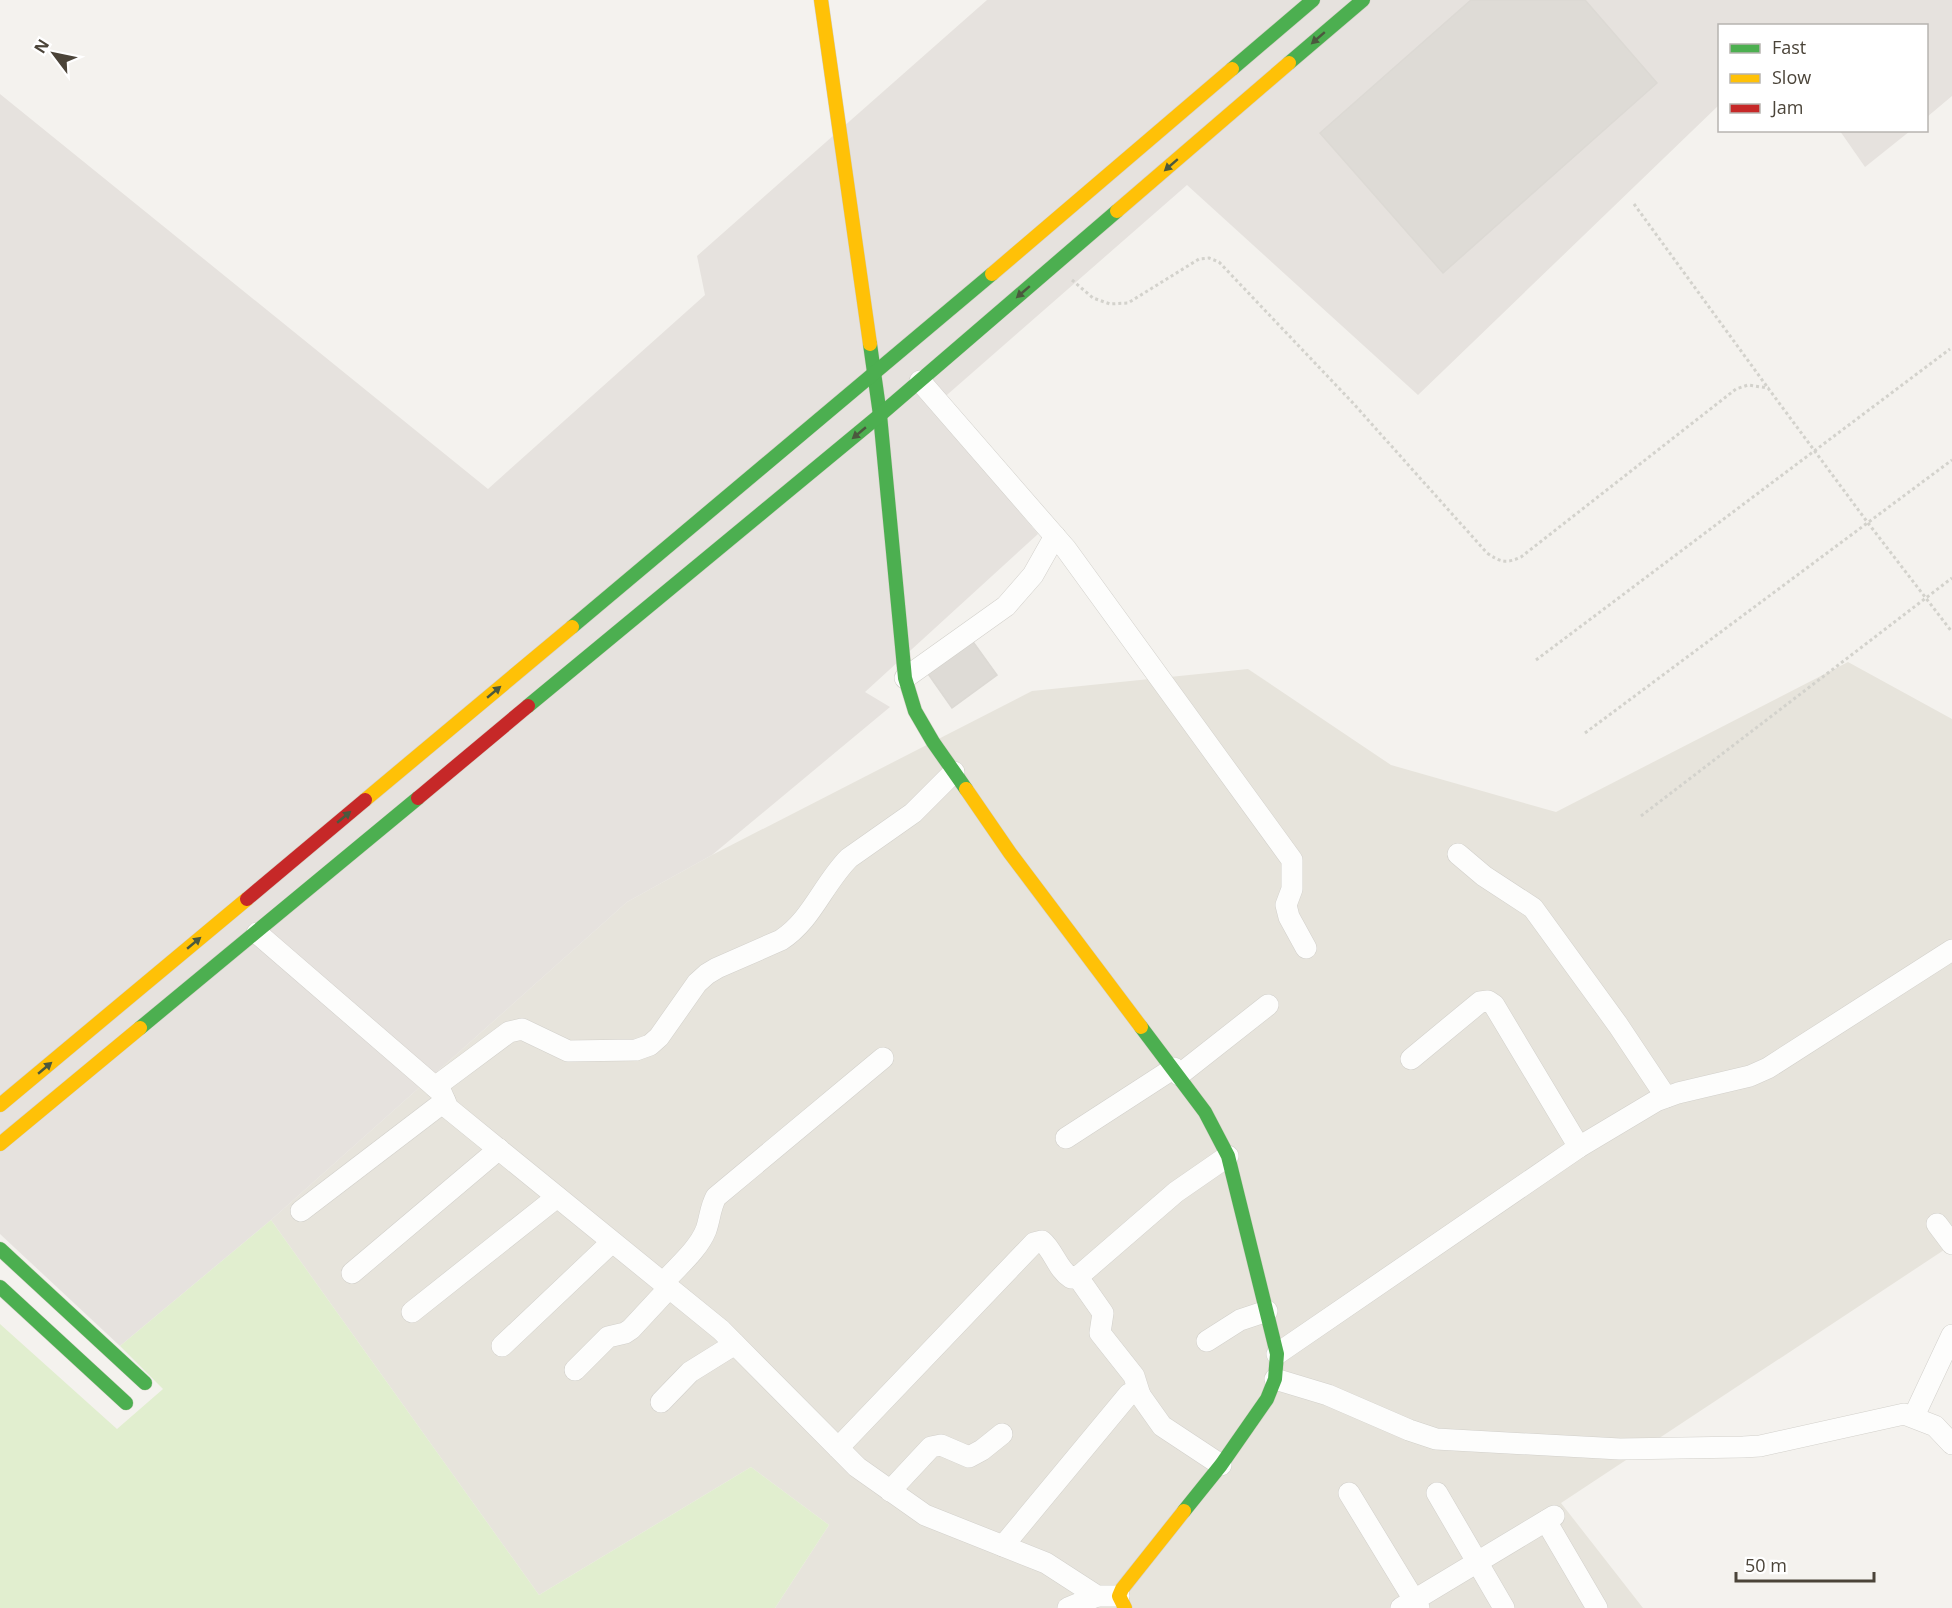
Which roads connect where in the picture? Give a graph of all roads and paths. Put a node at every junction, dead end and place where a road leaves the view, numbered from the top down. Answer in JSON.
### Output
{"nodes":[{"id":1,"x":821,"y":0,"type":"edge"},
{"id":2,"x":1313,"y":0,"type":"edge"},
{"id":3,"x":1363,"y":0,"type":"edge"},
{"id":4,"x":1634,"y":204,"type":"dead end"},
{"id":5,"x":1054,"y":265,"type":"junction"},
{"id":6,"x":1950,"y":349,"type":"dead end"},
{"id":7,"x":875,"y":374,"type":"junction"},
{"id":8,"x":920,"y":381,"type":"junction"},
{"id":9,"x":1768,"y":388,"type":"junction"},
{"id":10,"x":880,"y":415,"type":"junction"},
{"id":11,"x":1815,"y":450,"type":"junction"},
{"id":12,"x":1952,"y":460,"type":"edge"},
{"id":13,"x":1868,"y":523,"type":"junction"},
{"id":14,"x":1055,"y":536,"type":"junction"},
{"id":15,"x":1952,"y":578,"type":"edge"},
{"id":16,"x":1926,"y":598,"type":"junction"},
{"id":17,"x":1952,"y":632,"type":"edge"},
{"id":18,"x":1536,"y":660,"type":"dead end"},
{"id":19,"x":905,"y":678,"type":"junction"},
{"id":20,"x":1585,"y":733,"type":"dead end"},
{"id":21,"x":954,"y":772,"type":"junction"},
{"id":22,"x":1641,"y":816,"type":"dead end"},
{"id":23,"x":1458,"y":854,"type":"dead end"},
{"id":24,"x":256,"y":933,"type":"junction"},
{"id":25,"x":1306,"y":948,"type":"dead end"},
{"id":26,"x":1952,"y":950,"type":"edge"},
{"id":27,"x":1268,"y":1005,"type":"dead end"},
{"id":28,"x":883,"y":1058,"type":"dead end"},
{"id":29,"x":1411,"y":1059,"type":"dead end"},
{"id":30,"x":1176,"y":1072,"type":"junction"},
{"id":31,"x":440,"y":1094,"type":"junction"},
{"id":32,"x":1666,"y":1097,"type":"junction"},
{"id":33,"x":0,"y":1105,"type":"edge"},
{"id":34,"x":1066,"y":1138,"type":"dead end"},
{"id":35,"x":0,"y":1144,"type":"edge"},
{"id":36,"x":1579,"y":1147,"type":"junction"},
{"id":37,"x":499,"y":1149,"type":"junction"},
{"id":38,"x":1228,"y":1156,"type":"junction"},
{"id":39,"x":557,"y":1197,"type":"junction"},
{"id":40,"x":301,"y":1211,"type":"dead end"},
{"id":41,"x":1937,"y":1224,"type":"dead end"},
{"id":42,"x":612,"y":1242,"type":"junction"},
{"id":43,"x":1952,"y":1244,"type":"edge"},
{"id":44,"x":0,"y":1249,"type":"edge"},
{"id":45,"x":352,"y":1273,"type":"dead end"},
{"id":46,"x":1077,"y":1276,"type":"junction"},
{"id":47,"x":666,"y":1285,"type":"junction"},
{"id":48,"x":0,"y":1287,"type":"edge"},
{"id":49,"x":1267,"y":1311,"type":"junction"},
{"id":50,"x":412,"y":1312,"type":"dead end"},
{"id":51,"x":1952,"y":1335,"type":"edge"},
{"id":52,"x":1207,"y":1341,"type":"dead end"},
{"id":53,"x":735,"y":1344,"type":"junction"},
{"id":54,"x":502,"y":1346,"type":"dead end"},
{"id":55,"x":1277,"y":1354,"type":"junction"},
{"id":56,"x":575,"y":1370,"type":"dead end"},
{"id":57,"x":1275,"y":1379,"type":"junction"},
{"id":58,"x":145,"y":1383,"type":"dead end"},
{"id":59,"x":1140,"y":1395,"type":"junction"},
{"id":60,"x":661,"y":1402,"type":"dead end"},
{"id":61,"x":126,"y":1403,"type":"dead end"},
{"id":62,"x":1914,"y":1416,"type":"junction"},
{"id":63,"x":1002,"y":1434,"type":"dead end"},
{"id":64,"x":1952,"y":1444,"type":"edge"},
{"id":65,"x":838,"y":1448,"type":"junction"},
{"id":66,"x":1221,"y":1465,"type":"junction"},
{"id":67,"x":890,"y":1491,"type":"junction"},
{"id":68,"x":1348,"y":1493,"type":"dead end"},
{"id":69,"x":1437,"y":1493,"type":"dead end"},
{"id":70,"x":1003,"y":1546,"type":"junction"},
{"id":71,"x":1478,"y":1562,"type":"junction"},
{"id":72,"x":1097,"y":1596,"type":"junction"},
{"id":73,"x":1122,"y":1602,"type":"edge"},
{"id":74,"x":1412,"y":1605,"type":"edge"},
{"id":75,"x":1068,"y":1608,"type":"edge"},
{"id":76,"x":1504,"y":1608,"type":"edge"},
{"id":77,"x":1597,"y":1608,"type":"edge"}],
"edges":[{"from":1,"to":7,"type":"main road"},
{"from":2,"to":7,"type":"main road"},
{"from":3,"to":5,"type":"main road","one_way":true},
{"from":4,"to":9,"type":"path"},
{"from":5,"to":8,"type":"main road","one_way":true},
{"from":5,"to":9,"type":"path"},
{"from":6,"to":11,"type":"path"},
{"from":7,"to":10,"type":"main road"},
{"from":33,"to":7,"type":"main road","one_way":true},
{"from":8,"to":10,"type":"main road"},
{"from":8,"to":14,"type":"street"},
{"from":9,"to":11,"type":"path"},
{"from":10,"to":19,"type":"main road"},
{"from":10,"to":24,"type":"main road","one_way":true},
{"from":11,"to":13,"type":"path"},
{"from":11,"to":18,"type":"path"},
{"from":12,"to":13,"type":"path"},
{"from":13,"to":16,"type":"path"},
{"from":13,"to":20,"type":"path"},
{"from":14,"to":19,"type":"street"},
{"from":14,"to":25,"type":"street"},
{"from":15,"to":16,"type":"path"},
{"from":16,"to":17,"type":"path"},
{"from":16,"to":22,"type":"path"},
{"from":19,"to":21,"type":"main road"},
{"from":21,"to":30,"type":"main road"},
{"from":21,"to":31,"type":"street"},
{"from":23,"to":32,"type":"street"},
{"from":24,"to":31,"type":"street"},
{"from":24,"to":35,"type":"main road"},
{"from":26,"to":32,"type":"street"},
{"from":27,"to":30,"type":"street"},
{"from":28,"to":47,"type":"street"},
{"from":29,"to":36,"type":"street"},
{"from":30,"to":34,"type":"street"},
{"from":30,"to":38,"type":"main road"},
{"from":31,"to":37,"type":"street"},
{"from":31,"to":40,"type":"street"},
{"from":32,"to":36,"type":"street"},
{"from":36,"to":55,"type":"street"},
{"from":37,"to":39,"type":"street"},
{"from":37,"to":45,"type":"street"},
{"from":38,"to":46,"type":"street"},
{"from":38,"to":49,"type":"main road"},
{"from":39,"to":42,"type":"street"},
{"from":39,"to":50,"type":"street"},
{"from":41,"to":43,"type":"street"},
{"from":42,"to":47,"type":"street"},
{"from":42,"to":54,"type":"street"},
{"from":44,"to":58,"type":"main road"},
{"from":46,"to":59,"type":"street"},
{"from":46,"to":65,"type":"street"},
{"from":47,"to":53,"type":"street"},
{"from":47,"to":56,"type":"street"},
{"from":48,"to":61,"type":"main road"},
{"from":49,"to":52,"type":"street"},
{"from":49,"to":55,"type":"main road"},
{"from":51,"to":62,"type":"street"},
{"from":53,"to":60,"type":"street"},
{"from":53,"to":65,"type":"street"},
{"from":55,"to":57,"type":"main road"},
{"from":57,"to":62,"type":"street"},
{"from":57,"to":66,"type":"main road"},
{"from":59,"to":66,"type":"street"},
{"from":59,"to":70,"type":"street"},
{"from":62,"to":64,"type":"street"},
{"from":63,"to":67,"type":"street"},
{"from":65,"to":67,"type":"street"},
{"from":66,"to":73,"type":"main road"},
{"from":67,"to":70,"type":"street"},
{"from":68,"to":74,"type":"street"},
{"from":69,"to":71,"type":"street"},
{"from":70,"to":72,"type":"street"},
{"from":71,"to":74,"type":"street"},
{"from":71,"to":76,"type":"street"},
{"from":71,"to":77,"type":"street"},
{"from":72,"to":73,"type":"street"},
{"from":72,"to":75,"type":"street"}]}
